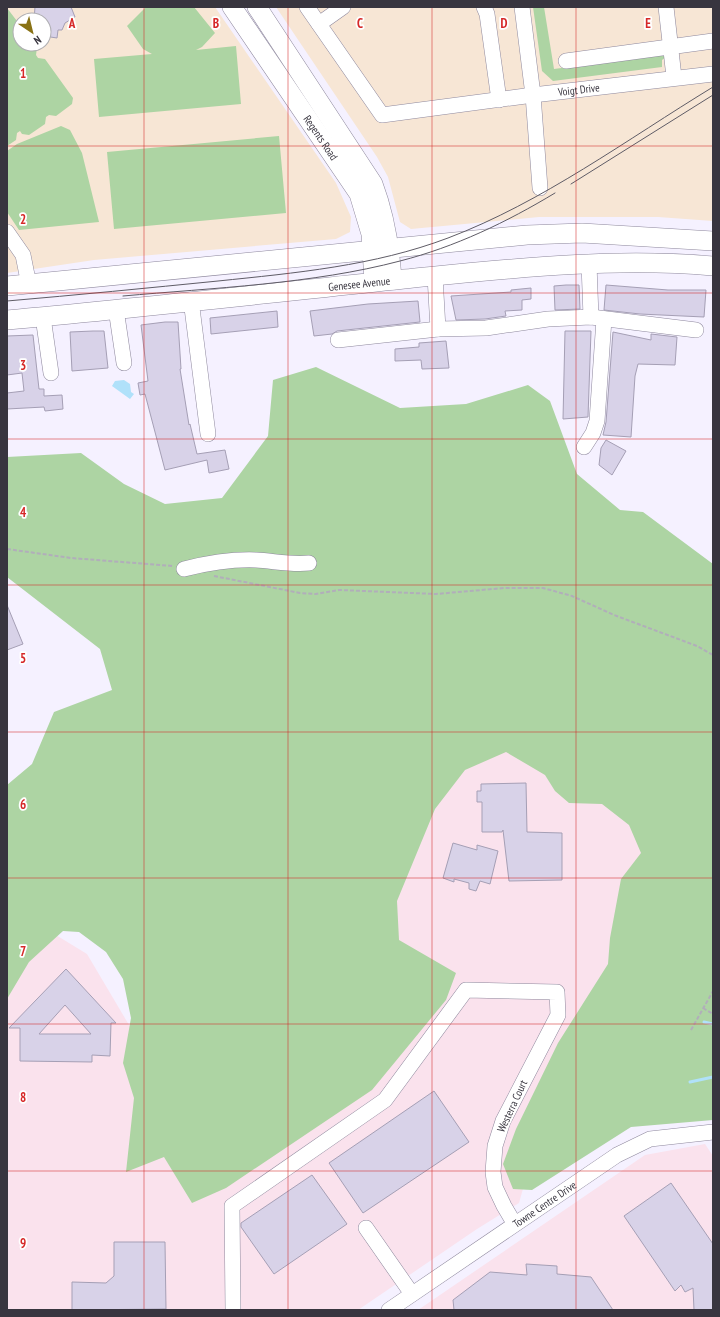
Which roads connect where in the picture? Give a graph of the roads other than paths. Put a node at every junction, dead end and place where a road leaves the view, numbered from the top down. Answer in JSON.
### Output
{"nodes":[{"id":1,"x":232,"y":7,"type":"edge"},
{"id":2,"x":257,"y":7,"type":"edge"},
{"id":3,"x":307,"y":7,"type":"edge"},
{"id":4,"x":484,"y":7,"type":"edge"},
{"id":5,"x":522,"y":7,"type":"edge"},
{"id":6,"x":666,"y":7,"type":"edge"},
{"id":7,"x":345,"y":11,"type":"edge"},
{"id":8,"x":319,"y":24,"type":"junction"},
{"id":9,"x":713,"y":41,"type":"edge"},
{"id":10,"x":670,"y":47,"type":"junction"},
{"id":11,"x":566,"y":61,"type":"dead end"},
{"id":12,"x":713,"y":74,"type":"edge"},
{"id":13,"x":674,"y":77,"type":"junction"},
{"id":14,"x":533,"y":95,"type":"junction"},
{"id":15,"x":499,"y":100,"type":"junction"},
{"id":16,"x":540,"y":188,"type":"dead end"},
{"id":17,"x":7,"y":232,"type":"edge"},
{"id":18,"x":713,"y":241,"type":"edge"},
{"id":19,"x":390,"y":248,"type":"junction"},
{"id":20,"x":371,"y":250,"type":"junction"},
{"id":21,"x":589,"y":264,"type":"junction"},
{"id":22,"x":713,"y":266,"type":"edge"},
{"id":23,"x":435,"y":276,"type":"junction"},
{"id":24,"x":392,"y":280,"type":"junction"},
{"id":25,"x":374,"y":282,"type":"junction"},
{"id":26,"x":29,"y":285,"type":"junction"},
{"id":27,"x":7,"y":286,"type":"edge"},
{"id":28,"x":191,"y":300,"type":"junction"},
{"id":29,"x":116,"y":309,"type":"junction"},
{"id":30,"x":43,"y":317,"type":"junction"},
{"id":31,"x":598,"y":318,"type":"junction"},
{"id":32,"x":7,"y":320,"type":"edge"},
{"id":33,"x":438,"y":330,"type":"junction"},
{"id":34,"x":696,"y":330,"type":"dead end"},
{"id":35,"x":338,"y":340,"type":"dead end"},
{"id":36,"x":124,"y":363,"type":"dead end"},
{"id":37,"x":51,"y":373,"type":"dead end"},
{"id":38,"x":208,"y":434,"type":"dead end"},
{"id":39,"x":584,"y":446,"type":"dead end"},
{"id":40,"x":309,"y":563,"type":"dead end"},
{"id":41,"x":184,"y":568,"type":"road end"},
{"id":42,"x":713,"y":1132,"type":"edge"},
{"id":43,"x":514,"y":1223,"type":"junction"},
{"id":44,"x":366,"y":1228,"type":"dead end"},
{"id":45,"x":412,"y":1294,"type":"junction"},
{"id":46,"x":233,"y":1310,"type":"edge"},
{"id":47,"x":389,"y":1310,"type":"edge"}],
"edges":[{"from":1,"to":20,"type":"main road","name":"Regents Road"},
{"from":2,"to":19,"type":"main road","name":"Regents Road"},
{"from":3,"to":8,"type":"street"},
{"from":4,"to":15,"type":"street"},
{"from":5,"to":14,"type":"street"},
{"from":6,"to":10,"type":"street"},
{"from":7,"to":8,"type":"street"},
{"from":8,"to":15,"type":"street","name":"Voigt Drive"},
{"from":9,"to":10,"type":"street"},
{"from":10,"to":11,"type":"street"},
{"from":10,"to":13,"type":"street"},
{"from":12,"to":13,"type":"street","name":"Voigt Drive"},
{"from":13,"to":14,"type":"street","name":"Voigt Drive"},
{"from":14,"to":15,"type":"street","name":"Voigt Drive"},
{"from":14,"to":16,"type":"street"},
{"from":17,"to":26,"type":"street"},
{"from":18,"to":19,"type":"main road"},
{"from":19,"to":20,"type":"main road"},
{"from":19,"to":24,"type":"main road","name":"Regents Road"},
{"from":20,"to":25,"type":"main road","name":"Regents Road"},
{"from":20,"to":26,"type":"main road"},
{"from":21,"to":22,"type":"main road","name":"Genesee Avenue"},
{"from":21,"to":23,"type":"main road","name":"Genesee Avenue"},
{"from":21,"to":31,"type":"street"},
{"from":23,"to":24,"type":"main road","name":"Genesee Avenue"},
{"from":23,"to":33,"type":"street"},
{"from":24,"to":25,"type":"main road","name":"Genesee Avenue"},
{"from":25,"to":28,"type":"main road","name":"Genesee Avenue"},
{"from":26,"to":27,"type":"main road"},
{"from":28,"to":29,"type":"main road","name":"Genesee Avenue"},
{"from":28,"to":38,"type":"street"},
{"from":29,"to":30,"type":"main road","name":"Genesee Avenue"},
{"from":29,"to":36,"type":"street"},
{"from":30,"to":32,"type":"main road","name":"Genesee Avenue"},
{"from":30,"to":37,"type":"street"},
{"from":31,"to":33,"type":"street"},
{"from":31,"to":34,"type":"street"},
{"from":31,"to":39,"type":"street"},
{"from":33,"to":35,"type":"street"},
{"from":40,"to":41,"type":"street"},
{"from":42,"to":43,"type":"street","name":"Towne Centre Drive"},
{"from":43,"to":45,"type":"street","name":"Towne Centre Drive"},
{"from":43,"to":46,"type":"street","name":"Westerra Court"},
{"from":44,"to":45,"type":"street"},
{"from":45,"to":47,"type":"street","name":"Towne Centre Drive"}]}
